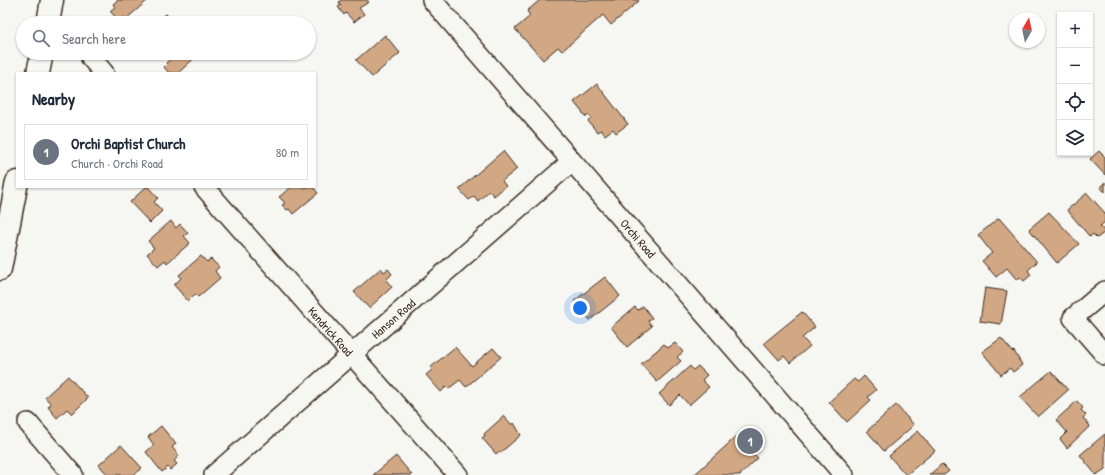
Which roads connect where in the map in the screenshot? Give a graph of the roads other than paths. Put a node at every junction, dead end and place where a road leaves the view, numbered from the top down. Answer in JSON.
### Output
{"nodes":[{"id":1,"x":52,"y":0,"type":"edge"},
{"id":2,"x":432,"y":0,"type":"edge"},
{"id":3,"x":49,"y":16,"type":"edge"},
{"id":4,"x":41,"y":60,"type":"edge"},
{"id":5,"x":93,"y":60,"type":"edge"},
{"id":6,"x":38,"y":72,"type":"edge"},
{"id":7,"x":103,"y":72,"type":"edge"},
{"id":8,"x":571,"y":162,"type":"junction"},
{"id":9,"x":16,"y":187,"type":"edge"},
{"id":10,"x":205,"y":188,"type":"edge"},
{"id":11,"x":0,"y":269,"type":"edge"},
{"id":12,"x":1105,"y":291,"type":"edge"},
{"id":13,"x":351,"y":354,"type":"junction"},
{"id":14,"x":1105,"y":354,"type":"edge"},
{"id":15,"x":28,"y":423,"type":"dead end"},
{"id":16,"x":73,"y":475,"type":"edge"},
{"id":17,"x":214,"y":475,"type":"edge"},
{"id":18,"x":458,"y":475,"type":"edge"},
{"id":19,"x":844,"y":475,"type":"edge"}],
"edges":[{"from":1,"to":3,"type":"main road"},
{"from":2,"to":8,"type":"street","name":"Orchi Road"},
{"from":4,"to":6,"type":"main road"},
{"from":5,"to":7,"type":"street"},
{"from":8,"to":13,"type":"street","name":"Hanson Road"},
{"from":8,"to":19,"type":"street","name":"Orchi Road"},
{"from":9,"to":11,"type":"main road"},
{"from":10,"to":13,"type":"street","name":"Kendrick Road"},
{"from":12,"to":14,"type":"street"},
{"from":13,"to":17,"type":"street","name":"Hanson Road"},
{"from":13,"to":18,"type":"street","name":"Kendrick Road"},
{"from":15,"to":16,"type":"street"}]}
